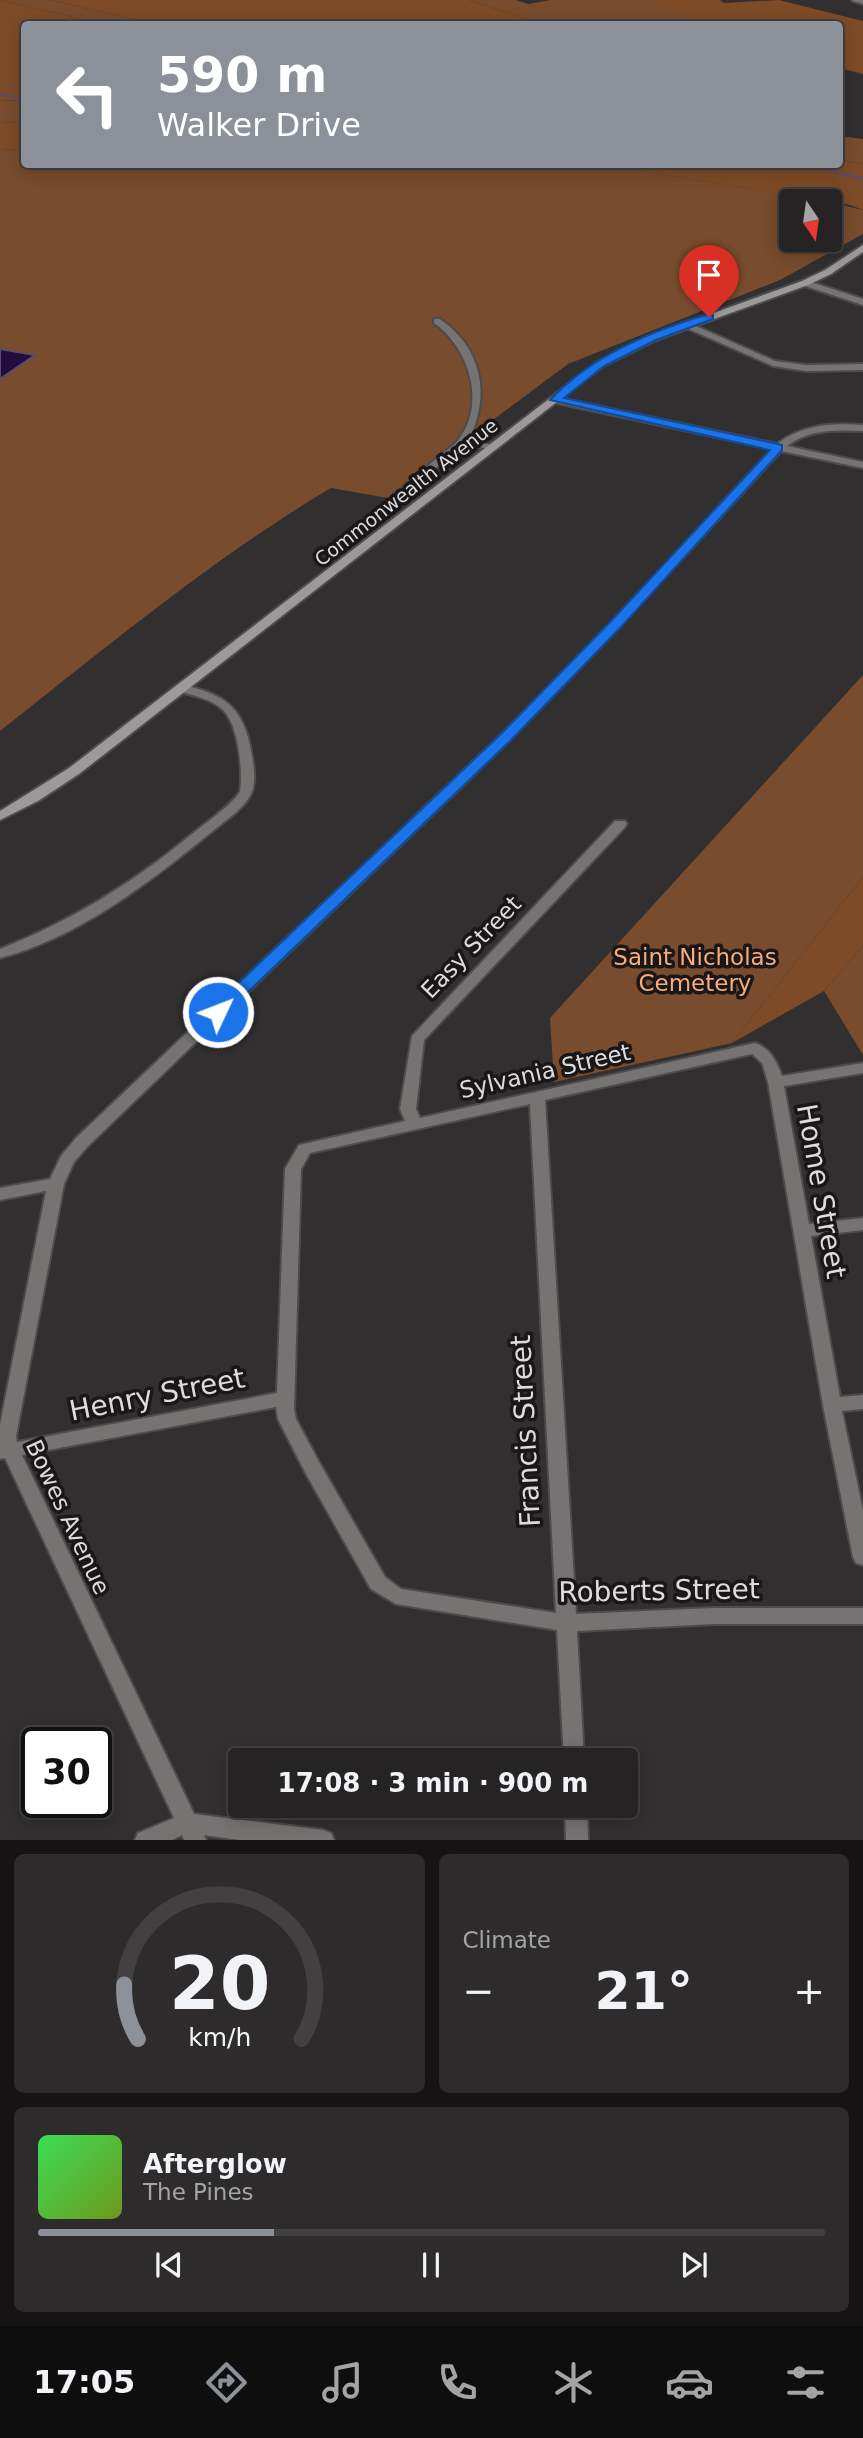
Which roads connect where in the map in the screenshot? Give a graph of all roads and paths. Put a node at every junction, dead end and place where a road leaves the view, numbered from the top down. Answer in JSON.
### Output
{"nodes":[{"id":1,"x":855,"y":0,"type":"edge"},
{"id":2,"x":863,"y":2,"type":"edge"},
{"id":3,"x":863,"y":248,"type":"edge"},
{"id":4,"x":805,"y":283,"type":"junction"},
{"id":5,"x":863,"y":302,"type":"edge"},
{"id":6,"x":437,"y":321,"type":"dead end"},
{"id":7,"x":687,"y":325,"type":"junction"},
{"id":8,"x":863,"y":367,"type":"edge"},
{"id":9,"x":555,"y":400,"type":"junction"},
{"id":10,"x":863,"y":428,"type":"edge"},
{"id":11,"x":463,"y":441,"type":"junction"},
{"id":12,"x":494,"y":447,"type":"junction"},
{"id":13,"x":778,"y":448,"type":"junction"},
{"id":14,"x":863,"y":465,"type":"edge"},
{"id":15,"x":396,"y":498,"type":"dead end"},
{"id":16,"x":181,"y":688,"type":"junction"},
{"id":17,"x":0,"y":816,"type":"edge"},
{"id":18,"x":620,"y":824,"type":"dead end"},
{"id":19,"x":0,"y":954,"type":"edge"},
{"id":20,"x":863,"y":1068,"type":"edge"},
{"id":21,"x":776,"y":1082,"type":"junction"},
{"id":22,"x":537,"y":1098,"type":"junction"},
{"id":23,"x":415,"y":1125,"type":"junction"},
{"id":24,"x":305,"y":1149,"type":"joint"},
{"id":25,"x":56,"y":1184,"type":"junction"},
{"id":26,"x":0,"y":1194,"type":"edge"},
{"id":27,"x":863,"y":1224,"type":"edge"},
{"id":28,"x":802,"y":1231,"type":"junction"},
{"id":29,"x":284,"y":1399,"type":"junction"},
{"id":30,"x":863,"y":1402,"type":"edge"},
{"id":31,"x":832,"y":1405,"type":"junction"},
{"id":32,"x":5,"y":1451,"type":"edge"},
{"id":33,"x":863,"y":1557,"type":"edge"},
{"id":34,"x":863,"y":1616,"type":"edge"},
{"id":35,"x":567,"y":1623,"type":"junction"},
{"id":36,"x":572,"y":1748,"type":"edge"},
{"id":37,"x":576,"y":1818,"type":"edge"},
{"id":38,"x":191,"y":1831,"type":"edge"},
{"id":39,"x":146,"y":1839,"type":"edge"},
{"id":40,"x":323,"y":1839,"type":"edge"},
{"id":41,"x":577,"y":1839,"type":"edge"}],
"edges":[{"from":1,"to":2,"type":"street"},
{"from":3,"to":4,"type":"street","name":"Commonwealth Avenue"},
{"from":4,"to":5,"type":"street"},
{"from":4,"to":7,"type":"street","name":"Commonwealth Avenue"},
{"from":6,"to":11,"type":"street"},
{"from":7,"to":8,"type":"street"},
{"from":7,"to":9,"type":"street","name":"Commonwealth Avenue"},
{"from":9,"to":12,"type":"street","name":"Commonwealth Avenue"},
{"from":9,"to":13,"type":"street"},
{"from":10,"to":13,"type":"street","name":"Bowes Avenue"},
{"from":11,"to":12,"type":"street"},
{"from":11,"to":15,"type":"street"},
{"from":12,"to":16,"type":"street","name":"Commonwealth Avenue"},
{"from":13,"to":14,"type":"street"},
{"from":13,"to":25,"type":"street","name":"Bowes Avenue"},
{"from":16,"to":17,"type":"street","name":"Commonwealth Avenue"},
{"from":16,"to":19,"type":"street"},
{"from":18,"to":23,"type":"street","name":"Easy Street"},
{"from":20,"to":21,"type":"street"},
{"from":21,"to":22,"type":"street","name":"Sylvania Street"},
{"from":21,"to":28,"type":"street","name":"Home Street"},
{"from":22,"to":23,"type":"street","name":"Sylvania Street"},
{"from":22,"to":35,"type":"street","name":"Francis Street"},
{"from":23,"to":24,"type":"street","name":"Sylvania Street"},
{"from":24,"to":29,"type":"street","name":"Roberts Street"},
{"from":25,"to":26,"type":"street"},
{"from":25,"to":32,"type":"street","name":"Bowes Avenue"},
{"from":27,"to":28,"type":"street"},
{"from":28,"to":31,"type":"street","name":"Home Street"},
{"from":29,"to":32,"type":"street","name":"Henry Street"},
{"from":29,"to":35,"type":"street","name":"Roberts Street"},
{"from":30,"to":31,"type":"street"},
{"from":31,"to":33,"type":"street","name":"Home Street"},
{"from":32,"to":38,"type":"street","name":"Bowes Avenue"},
{"from":34,"to":35,"type":"street","name":"Roberts Street"},
{"from":35,"to":36,"type":"street","name":"Francis Street"},
{"from":37,"to":41,"type":"street"},
{"from":38,"to":39,"type":"street"},
{"from":38,"to":40,"type":"street"}]}
